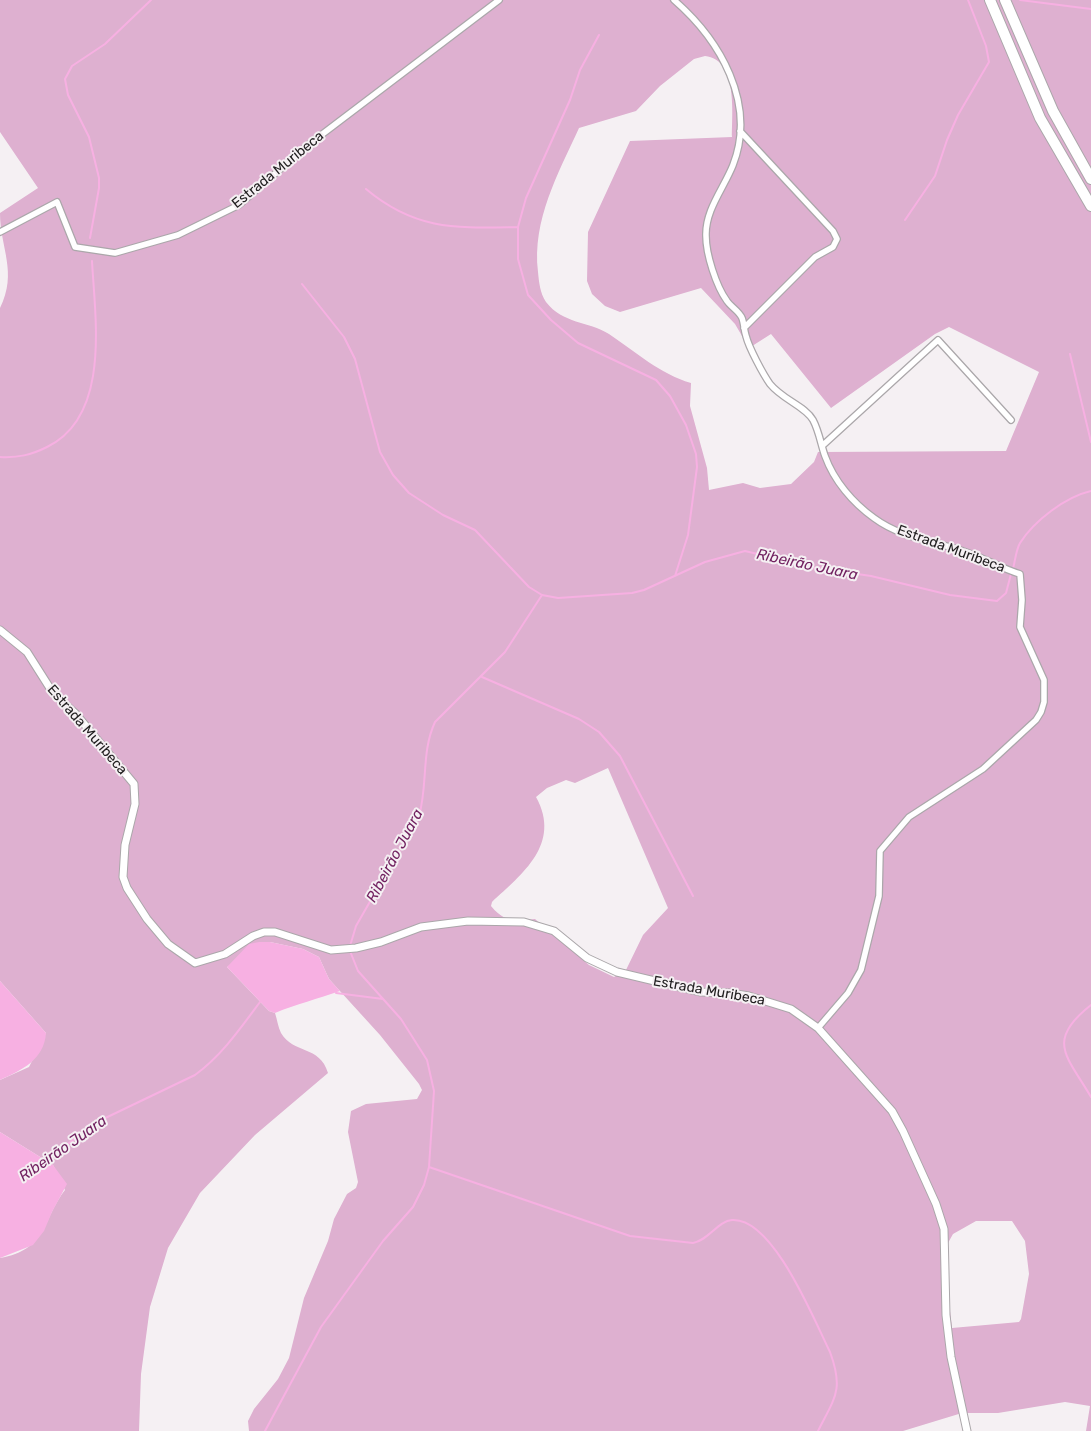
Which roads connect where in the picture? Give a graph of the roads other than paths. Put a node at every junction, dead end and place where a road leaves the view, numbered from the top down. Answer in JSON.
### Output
{"nodes":[{"id":1,"x":499,"y":0,"type":"edge"},
{"id":2,"x":674,"y":0,"type":"edge"},
{"id":3,"x":990,"y":0,"type":"edge"},
{"id":4,"x":1005,"y":0,"type":"edge"},
{"id":5,"x":740,"y":131,"type":"junction"},
{"id":6,"x":1091,"y":179,"type":"edge"},
{"id":7,"x":1091,"y":206,"type":"edge"},
{"id":8,"x":0,"y":232,"type":"edge"},
{"id":9,"x":744,"y":328,"type":"junction"},
{"id":10,"x":1012,"y":420,"type":"dead end"},
{"id":11,"x":822,"y":446,"type":"junction"},
{"id":12,"x":0,"y":630,"type":"edge"},
{"id":13,"x":818,"y":1028,"type":"junction"},
{"id":14,"x":967,"y":1431,"type":"edge"}],
"edges":[{"from":1,"to":8,"type":"street","name":"Estrada Muribeca"},
{"from":2,"to":5,"type":"street","name":"Estrada Muribeca"},
{"from":3,"to":7,"type":"highway"},
{"from":4,"to":6,"type":"highway"},
{"from":5,"to":9,"type":"street","name":"Estrada Muribeca"},
{"from":5,"to":9,"type":"street"},
{"from":9,"to":11,"type":"street","name":"Estrada Muribeca"},
{"from":10,"to":11,"type":"street"},
{"from":11,"to":13,"type":"street","name":"Estrada Muribeca"},
{"from":12,"to":13,"type":"street","name":"Estrada Muribeca"},
{"from":13,"to":14,"type":"street","name":"Estrada Muribeca"}]}
